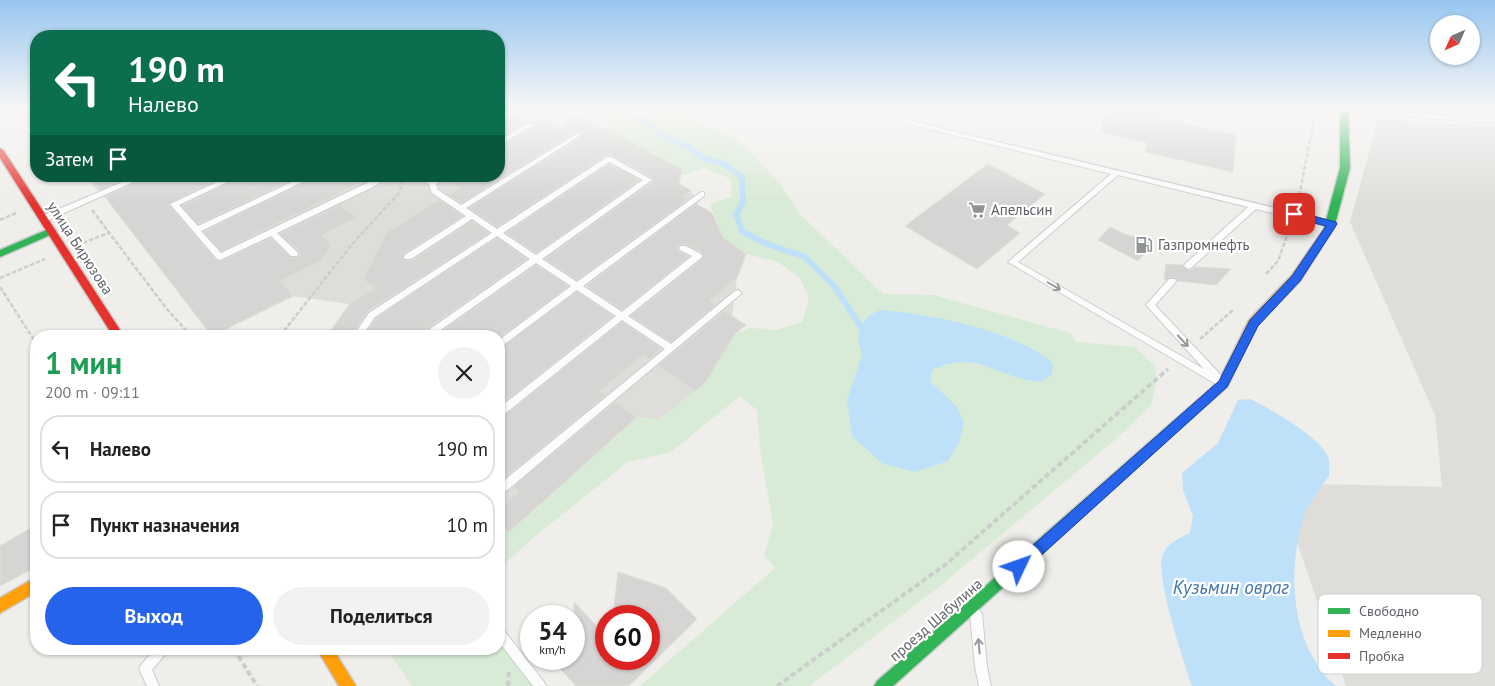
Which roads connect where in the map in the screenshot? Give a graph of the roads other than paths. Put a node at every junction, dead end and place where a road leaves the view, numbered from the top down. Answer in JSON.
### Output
{"nodes":[{"id":1,"x":570,"y":140,"type":"edge"},
{"id":2,"x":982,"y":140,"type":"edge"},
{"id":3,"x":1345,"y":140,"type":"edge"},
{"id":4,"x":0,"y":151,"type":"edge"},
{"id":5,"x":1118,"y":172,"type":"junction"},
{"id":6,"x":505,"y":181,"type":"edge"},
{"id":7,"x":130,"y":182,"type":"edge"},
{"id":8,"x":224,"y":182,"type":"edge"},
{"id":9,"x":299,"y":182,"type":"edge"},
{"id":10,"x":375,"y":182,"type":"edge"},
{"id":11,"x":503,"y":182,"type":"edge"},
{"id":12,"x":432,"y":183,"type":"edge"},
{"id":13,"x":701,"y":194,"type":"dead end"},
{"id":14,"x":1255,"y":204,"type":"junction"},
{"id":15,"x":460,"y":209,"type":"junction"},
{"id":16,"x":471,"y":216,"type":"junction"},
{"id":17,"x":43,"y":219,"type":"junction"},
{"id":18,"x":1332,"y":224,"type":"junction"},
{"id":19,"x":196,"y":230,"type":"junction"},
{"id":20,"x":51,"y":231,"type":"junction"},
{"id":21,"x":272,"y":232,"type":"junction"},
{"id":22,"x":497,"y":233,"type":"junction"},
{"id":23,"x":683,"y":248,"type":"dead end"},
{"id":24,"x":0,"y":254,"type":"edge"},
{"id":25,"x":294,"y":254,"type":"dead end"},
{"id":26,"x":408,"y":257,"type":"dead end"},
{"id":27,"x":536,"y":259,"type":"junction"},
{"id":28,"x":1188,"y":266,"type":"dead end"},
{"id":29,"x":1172,"y":281,"type":"dead end"},
{"id":30,"x":577,"y":286,"type":"junction"},
{"id":31,"x":738,"y":294,"type":"dead end"},
{"id":32,"x":622,"y":316,"type":"junction"},
{"id":33,"x":116,"y":330,"type":"edge"},
{"id":34,"x":361,"y":330,"type":"edge"},
{"id":35,"x":435,"y":330,"type":"edge"},
{"id":36,"x":505,"y":340,"type":"edge"},
{"id":37,"x":670,"y":348,"type":"junction"},
{"id":38,"x":1223,"y":384,"type":"junction"},
{"id":39,"x":505,"y":408,"type":"edge"},
{"id":40,"x":505,"y":486,"type":"edge"},
{"id":41,"x":30,"y":588,"type":"edge"},
{"id":42,"x":0,"y":606,"type":"edge"},
{"id":43,"x":975,"y":606,"type":"junction"},
{"id":44,"x":505,"y":641,"type":"edge"},
{"id":45,"x":157,"y":655,"type":"edge"},
{"id":46,"x":328,"y":655,"type":"edge"},
{"id":47,"x":154,"y":686,"type":"edge"},
{"id":48,"x":348,"y":686,"type":"edge"},
{"id":49,"x":540,"y":686,"type":"edge"},
{"id":50,"x":882,"y":686,"type":"edge"},
{"id":51,"x":985,"y":686,"type":"edge"}],
"edges":[{"from":1,"to":6,"type":"lane"},
{"from":2,"to":5,"type":"lane"},
{"from":3,"to":18,"type":"main road","name":"проезд Шабулина"},
{"from":4,"to":17,"type":"main road","name":"улица Бирюзова"},
{"from":5,"to":14,"type":"lane"},
{"from":5,"to":38,"type":"lane","one_way":true},
{"from":7,"to":17,"type":"lane"},
{"from":8,"to":19,"type":"lane"},
{"from":9,"to":19,"type":"lane"},
{"from":10,"to":21,"type":"lane"},
{"from":11,"to":15,"type":"lane"},
{"from":12,"to":15,"type":"lane"},
{"from":13,"to":30,"type":"lane"},
{"from":14,"to":18,"type":"lane"},
{"from":14,"to":28,"type":"lane"},
{"from":15,"to":16,"type":"lane"},
{"from":16,"to":22,"type":"lane"},
{"from":16,"to":26,"type":"lane"},
{"from":17,"to":20,"type":"main road","name":"улица Бирюзова"},
{"from":18,"to":38,"type":"main road","name":"проезд Шабулина"},
{"from":19,"to":21,"type":"lane"},
{"from":20,"to":24,"type":"main road"},
{"from":20,"to":33,"type":"main road","name":"улица Бирюзова"},
{"from":21,"to":25,"type":"lane"},
{"from":22,"to":27,"type":"lane"},
{"from":22,"to":27,"type":"lane"},
{"from":22,"to":34,"type":"lane"},
{"from":23,"to":32,"type":"lane"},
{"from":27,"to":30,"type":"lane"},
{"from":27,"to":35,"type":"lane"},
{"from":29,"to":38,"type":"lane","one_way":true},
{"from":30,"to":32,"type":"lane"},
{"from":30,"to":36,"type":"lane"},
{"from":31,"to":37,"type":"lane"},
{"from":32,"to":37,"type":"lane"},
{"from":32,"to":39,"type":"lane"},
{"from":37,"to":40,"type":"lane"},
{"from":38,"to":43,"type":"main road","name":"проезд Шабулина"},
{"from":41,"to":42,"type":"main road"},
{"from":43,"to":50,"type":"main road","name":"проезд Шабулина"},
{"from":51,"to":43,"type":"lane","one_way":true},
{"from":44,"to":49,"type":"lane"},
{"from":45,"to":47,"type":"lane"},
{"from":46,"to":48,"type":"main road"}]}
